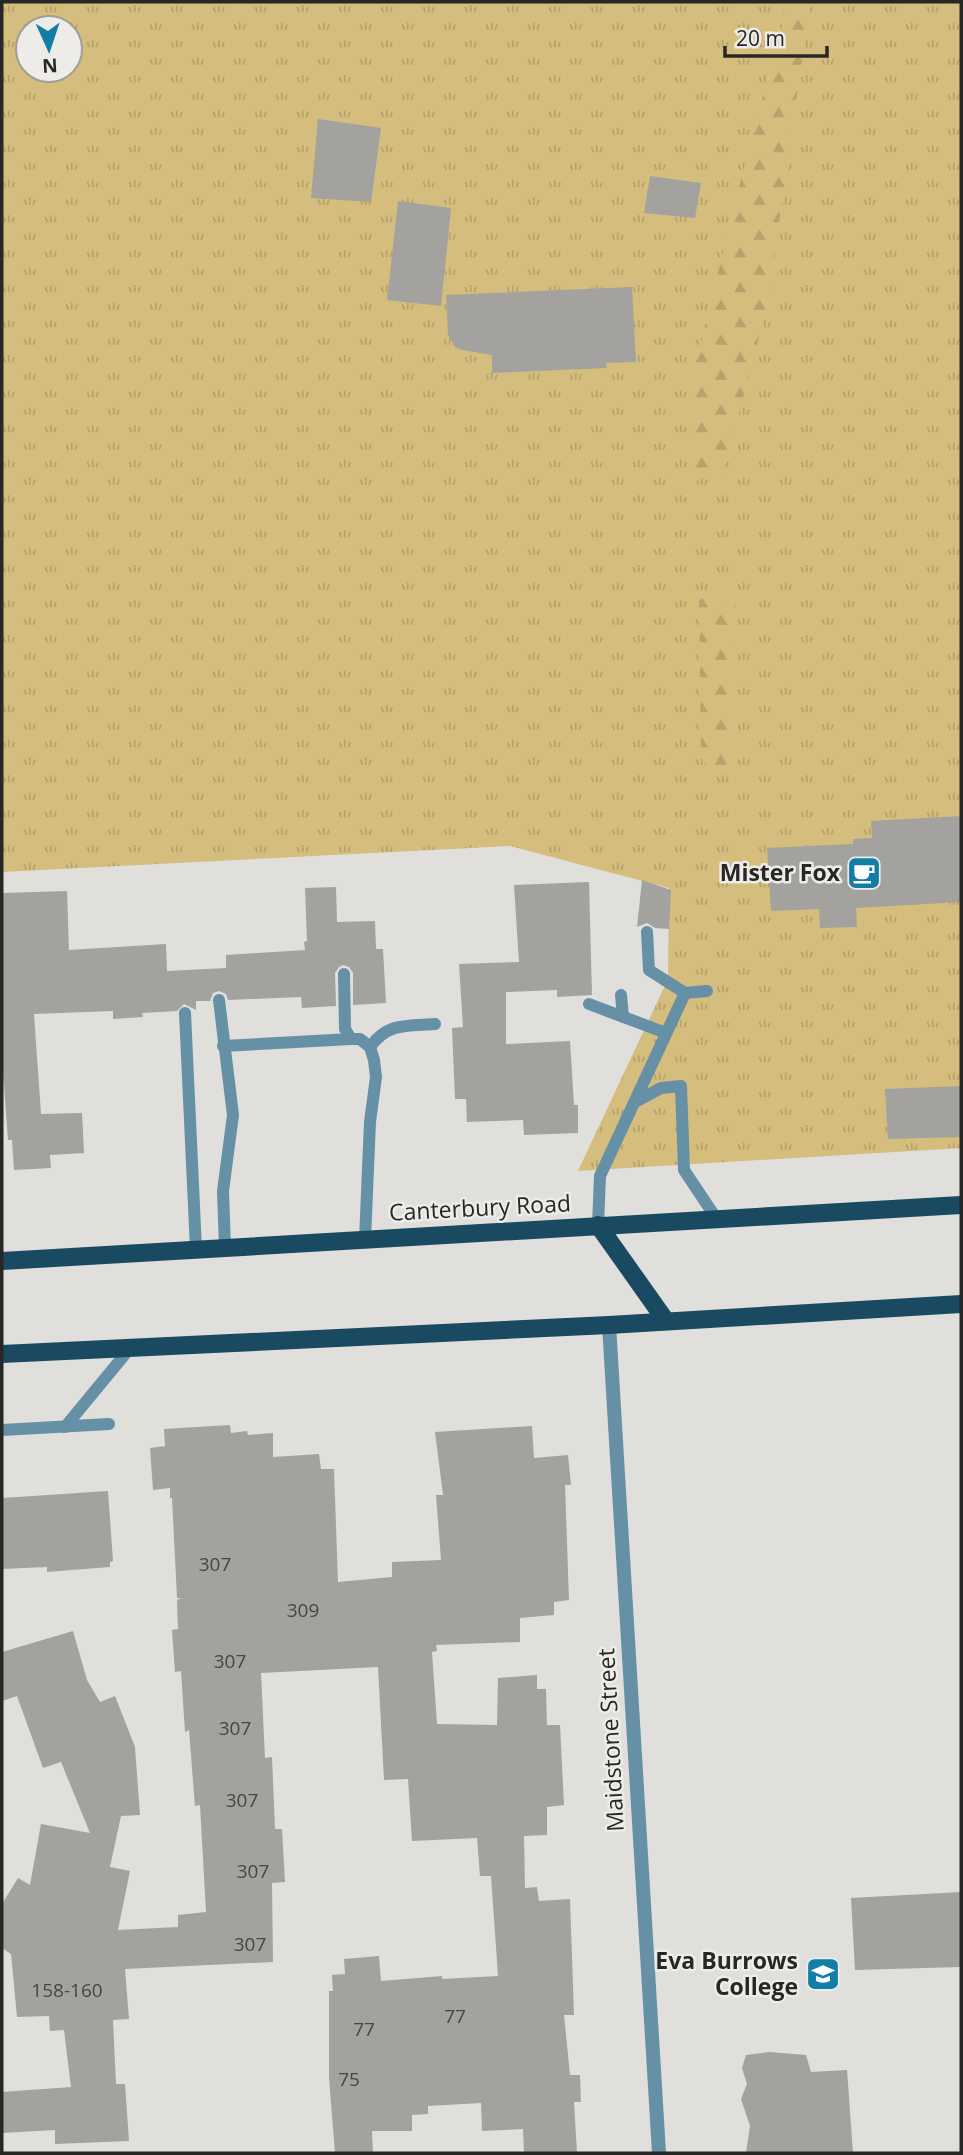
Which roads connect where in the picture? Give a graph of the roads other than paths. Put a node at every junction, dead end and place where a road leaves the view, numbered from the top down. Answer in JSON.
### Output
{"nodes":[{"id":1,"x":647,"y":932,"type":"dead end"},
{"id":2,"x":344,"y":974,"type":"dead end"},
{"id":3,"x":708,"y":991,"type":"dead end"},
{"id":4,"x":684,"y":993,"type":"junction"},
{"id":5,"x":621,"y":995,"type":"dead end"},
{"id":6,"x":219,"y":1000,"type":"dead end"},
{"id":7,"x":589,"y":1004,"type":"dead end"},
{"id":8,"x":185,"y":1013,"type":"dead end"},
{"id":9,"x":623,"y":1017,"type":"junction"},
{"id":10,"x":435,"y":1024,"type":"dead end"},
{"id":11,"x":666,"y":1033,"type":"junction"},
{"id":12,"x":351,"y":1039,"type":"junction"},
{"id":13,"x":223,"y":1046,"type":"junction"},
{"id":14,"x":370,"y":1047,"type":"junction"},
{"id":15,"x":635,"y":1102,"type":"junction"},
{"id":16,"x":961,"y":1205,"type":"edge"},
{"id":17,"x":716,"y":1218,"type":"junction"},
{"id":18,"x":598,"y":1226,"type":"junction"},
{"id":19,"x":365,"y":1239,"type":"junction"},
{"id":20,"x":225,"y":1248,"type":"junction"},
{"id":21,"x":196,"y":1249,"type":"junction"},
{"id":22,"x":2,"y":1261,"type":"edge"},
{"id":23,"x":961,"y":1304,"type":"edge"},
{"id":24,"x":666,"y":1321,"type":"junction"},
{"id":25,"x":609,"y":1325,"type":"junction"},
{"id":26,"x":131,"y":1347,"type":"junction"},
{"id":27,"x":2,"y":1354,"type":"edge"},
{"id":28,"x":109,"y":1424,"type":"dead end"},
{"id":29,"x":65,"y":1427,"type":"junction"},
{"id":30,"x":2,"y":1430,"type":"edge"},
{"id":31,"x":659,"y":2153,"type":"edge"}],
"edges":[{"from":1,"to":4,"type":"lane"},
{"from":2,"to":12,"type":"lane"},
{"from":3,"to":4,"type":"lane"},
{"from":4,"to":11,"type":"lane"},
{"from":5,"to":9,"type":"lane"},
{"from":6,"to":13,"type":"lane"},
{"from":7,"to":9,"type":"lane"},
{"from":8,"to":21,"type":"lane"},
{"from":9,"to":11,"type":"lane"},
{"from":10,"to":14,"type":"lane"},
{"from":11,"to":15,"type":"lane"},
{"from":12,"to":13,"type":"lane"},
{"from":12,"to":14,"type":"lane"},
{"from":13,"to":20,"type":"lane"},
{"from":14,"to":19,"type":"lane"},
{"from":15,"to":17,"type":"lane"},
{"from":15,"to":18,"type":"lane"},
{"from":16,"to":17,"type":"main road","name":"Canterbury Road"},
{"from":17,"to":18,"type":"main road","name":"Canterbury Road"},
{"from":18,"to":19,"type":"main road","name":"Canterbury Road"},
{"from":18,"to":24,"type":"main road"},
{"from":19,"to":20,"type":"main road","name":"Canterbury Road"},
{"from":20,"to":21,"type":"main road","name":"Canterbury Road"},
{"from":21,"to":22,"type":"main road","name":"Canterbury Road"},
{"from":23,"to":24,"type":"main road"},
{"from":24,"to":25,"type":"main road"},
{"from":25,"to":26,"type":"main road"},
{"from":25,"to":31,"type":"street","name":"Maidstone Street"},
{"from":26,"to":27,"type":"main road"},
{"from":26,"to":29,"type":"lane"},
{"from":28,"to":29,"type":"lane"},
{"from":29,"to":30,"type":"lane"}]}
